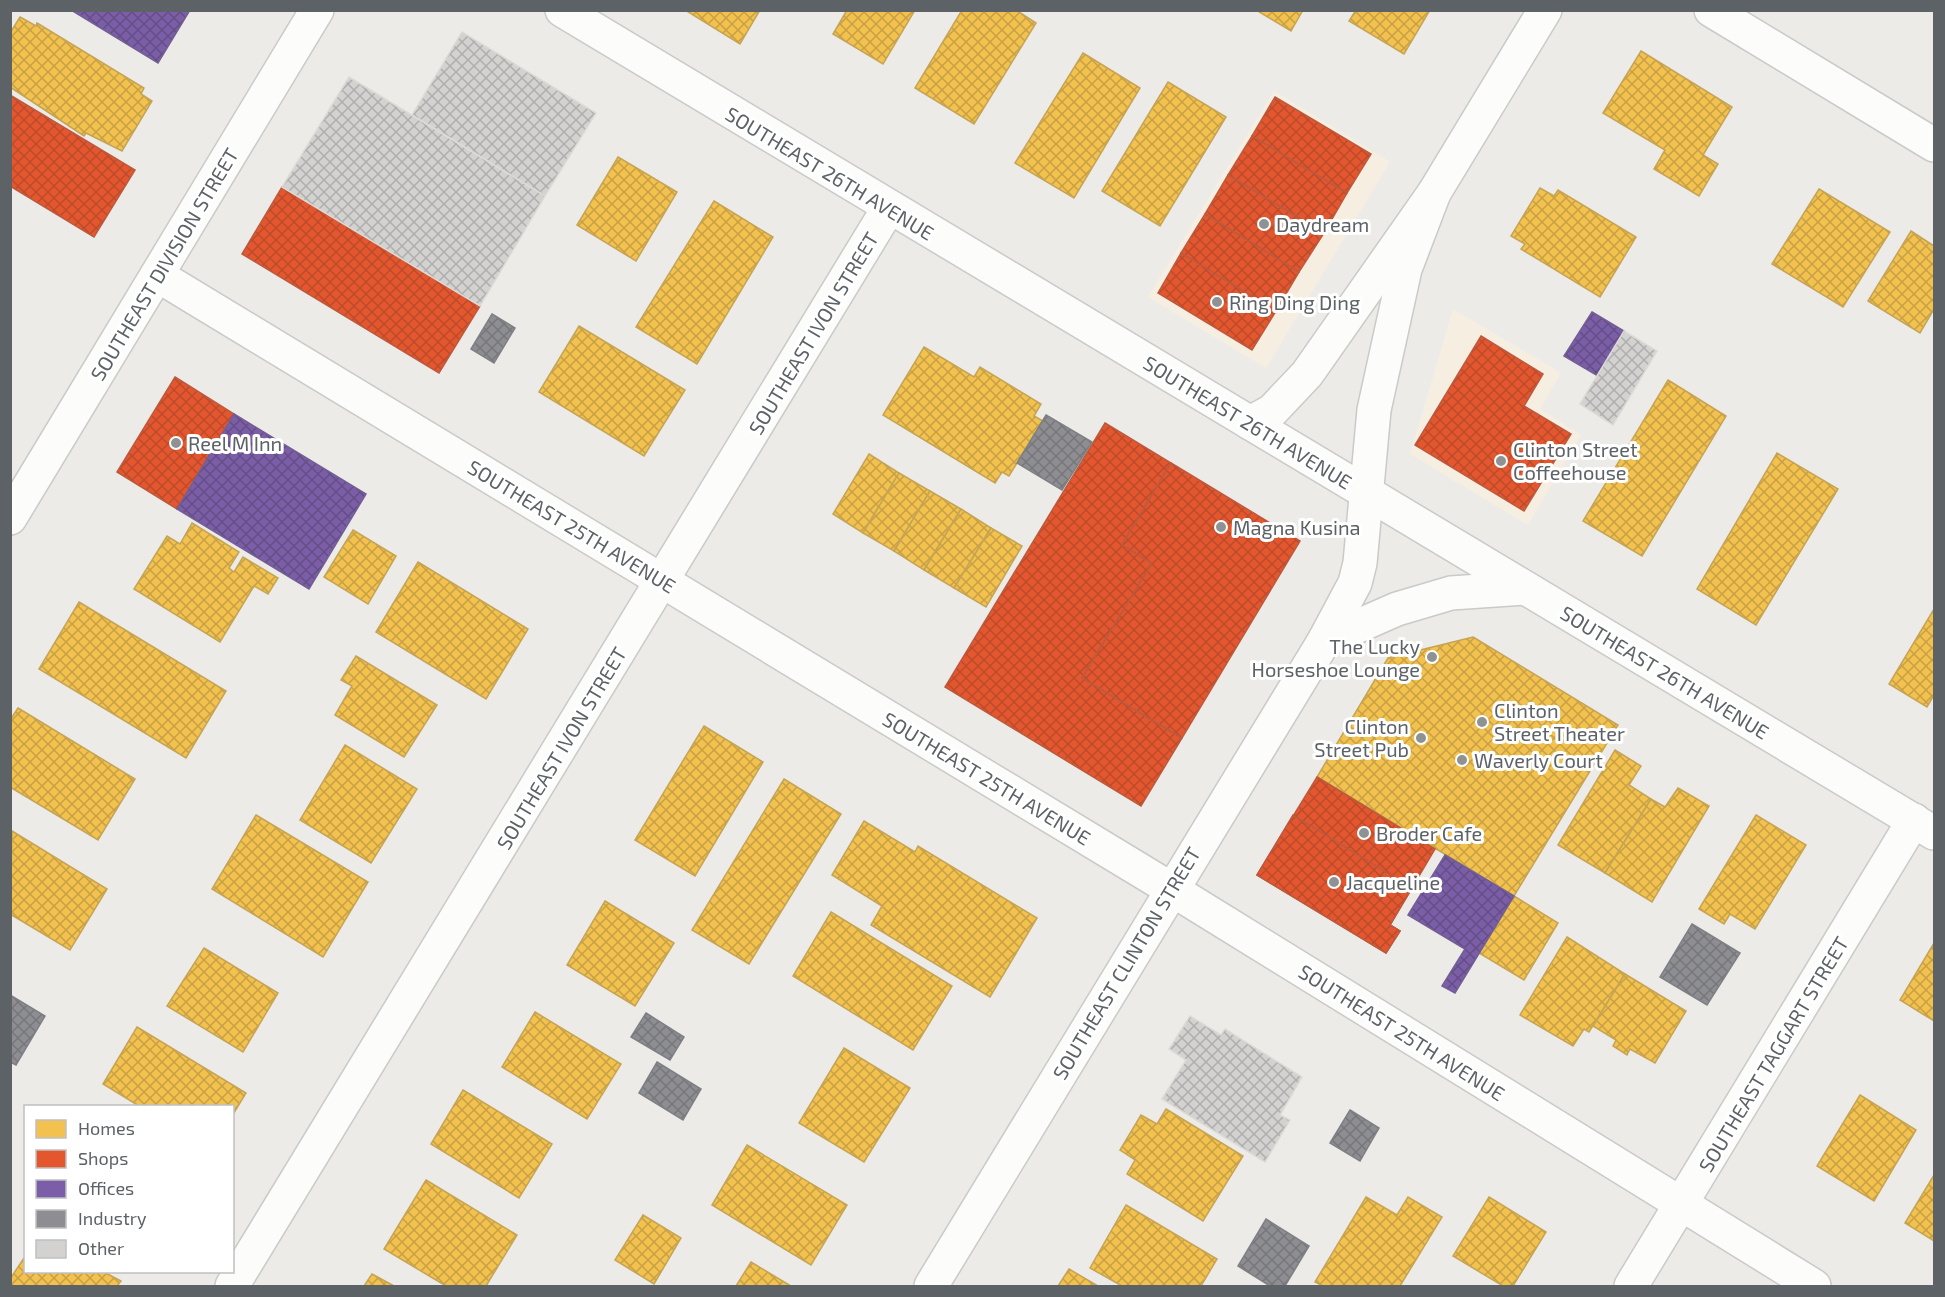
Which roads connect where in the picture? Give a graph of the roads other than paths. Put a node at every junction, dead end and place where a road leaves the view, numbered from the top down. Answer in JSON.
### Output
{"nodes":[{"id":1,"x":318,"y":10,"type":"edge"},
{"id":2,"x":562,"y":10,"type":"edge"},
{"id":3,"x":1545,"y":10,"type":"edge"},
{"id":4,"x":1711,"y":10,"type":"edge"},
{"id":5,"x":1935,"y":145,"type":"edge"},
{"id":6,"x":1434,"y":193,"type":"junction"},
{"id":7,"x":888,"y":209,"type":"junction"},
{"id":8,"x":157,"y":275,"type":"junction"},
{"id":9,"x":1250,"y":423,"type":"junction"},
{"id":10,"x":1366,"y":493,"type":"junction"},
{"id":11,"x":10,"y":518,"type":"edge"},
{"id":12,"x":663,"y":582,"type":"junction"},
{"id":13,"x":1525,"y":588,"type":"junction"},
{"id":14,"x":1324,"y":641,"type":"junction"},
{"id":15,"x":1924,"y":827,"type":"edge"},
{"id":16,"x":1171,"y":889,"type":"junction"},
{"id":17,"x":1681,"y":1206,"type":"junction"},
{"id":18,"x":232,"y":1287,"type":"edge"},
{"id":19,"x":931,"y":1287,"type":"edge"},
{"id":20,"x":1631,"y":1287,"type":"edge"},
{"id":21,"x":1814,"y":1287,"type":"edge"}],
"edges":[{"from":1,"to":8,"type":"street","name":"SOUTHEAST DIVISION STREET"},
{"from":2,"to":7,"type":"street","name":"SOUTHEAST 26TH AVENUE"},
{"from":3,"to":6,"type":"street","name":"SOUTHEAST CLINTON STREET"},
{"from":4,"to":5,"type":"street"},
{"from":6,"to":9,"type":"street","name":"SOUTHEAST CLINTON STREET"},
{"from":6,"to":10,"type":"street","name":"SOUTHEAST CLINTON STREET"},
{"from":7,"to":9,"type":"street","name":"SOUTHEAST 26TH AVENUE"},
{"from":7,"to":12,"type":"street","name":"SOUTHEAST IVON STREET"},
{"from":8,"to":11,"type":"street","name":"SOUTHEAST DIVISION STREET"},
{"from":8,"to":12,"type":"street","name":"SOUTHEAST 25TH AVENUE"},
{"from":9,"to":10,"type":"street","name":"SOUTHEAST 26TH AVENUE"},
{"from":10,"to":13,"type":"street","name":"SOUTHEAST 26TH AVENUE"},
{"from":10,"to":14,"type":"street","name":"SOUTHEAST CLINTON STREET"},
{"from":12,"to":16,"type":"street","name":"SOUTHEAST 25TH AVENUE"},
{"from":12,"to":18,"type":"street","name":"SOUTHEAST IVON STREET"},
{"from":13,"to":14,"type":"street"},
{"from":13,"to":15,"type":"street","name":"SOUTHEAST 26TH AVENUE"},
{"from":14,"to":16,"type":"street","name":"SOUTHEAST CLINTON STREET"},
{"from":15,"to":17,"type":"street","name":"SOUTHEAST TAGGART STREET"},
{"from":16,"to":17,"type":"street","name":"SOUTHEAST 25TH AVENUE"},
{"from":16,"to":19,"type":"street","name":"SOUTHEAST CLINTON STREET"},
{"from":17,"to":20,"type":"street","name":"SOUTHEAST TAGGART STREET"},
{"from":17,"to":21,"type":"street","name":"SOUTHEAST 25TH AVENUE"}]}
